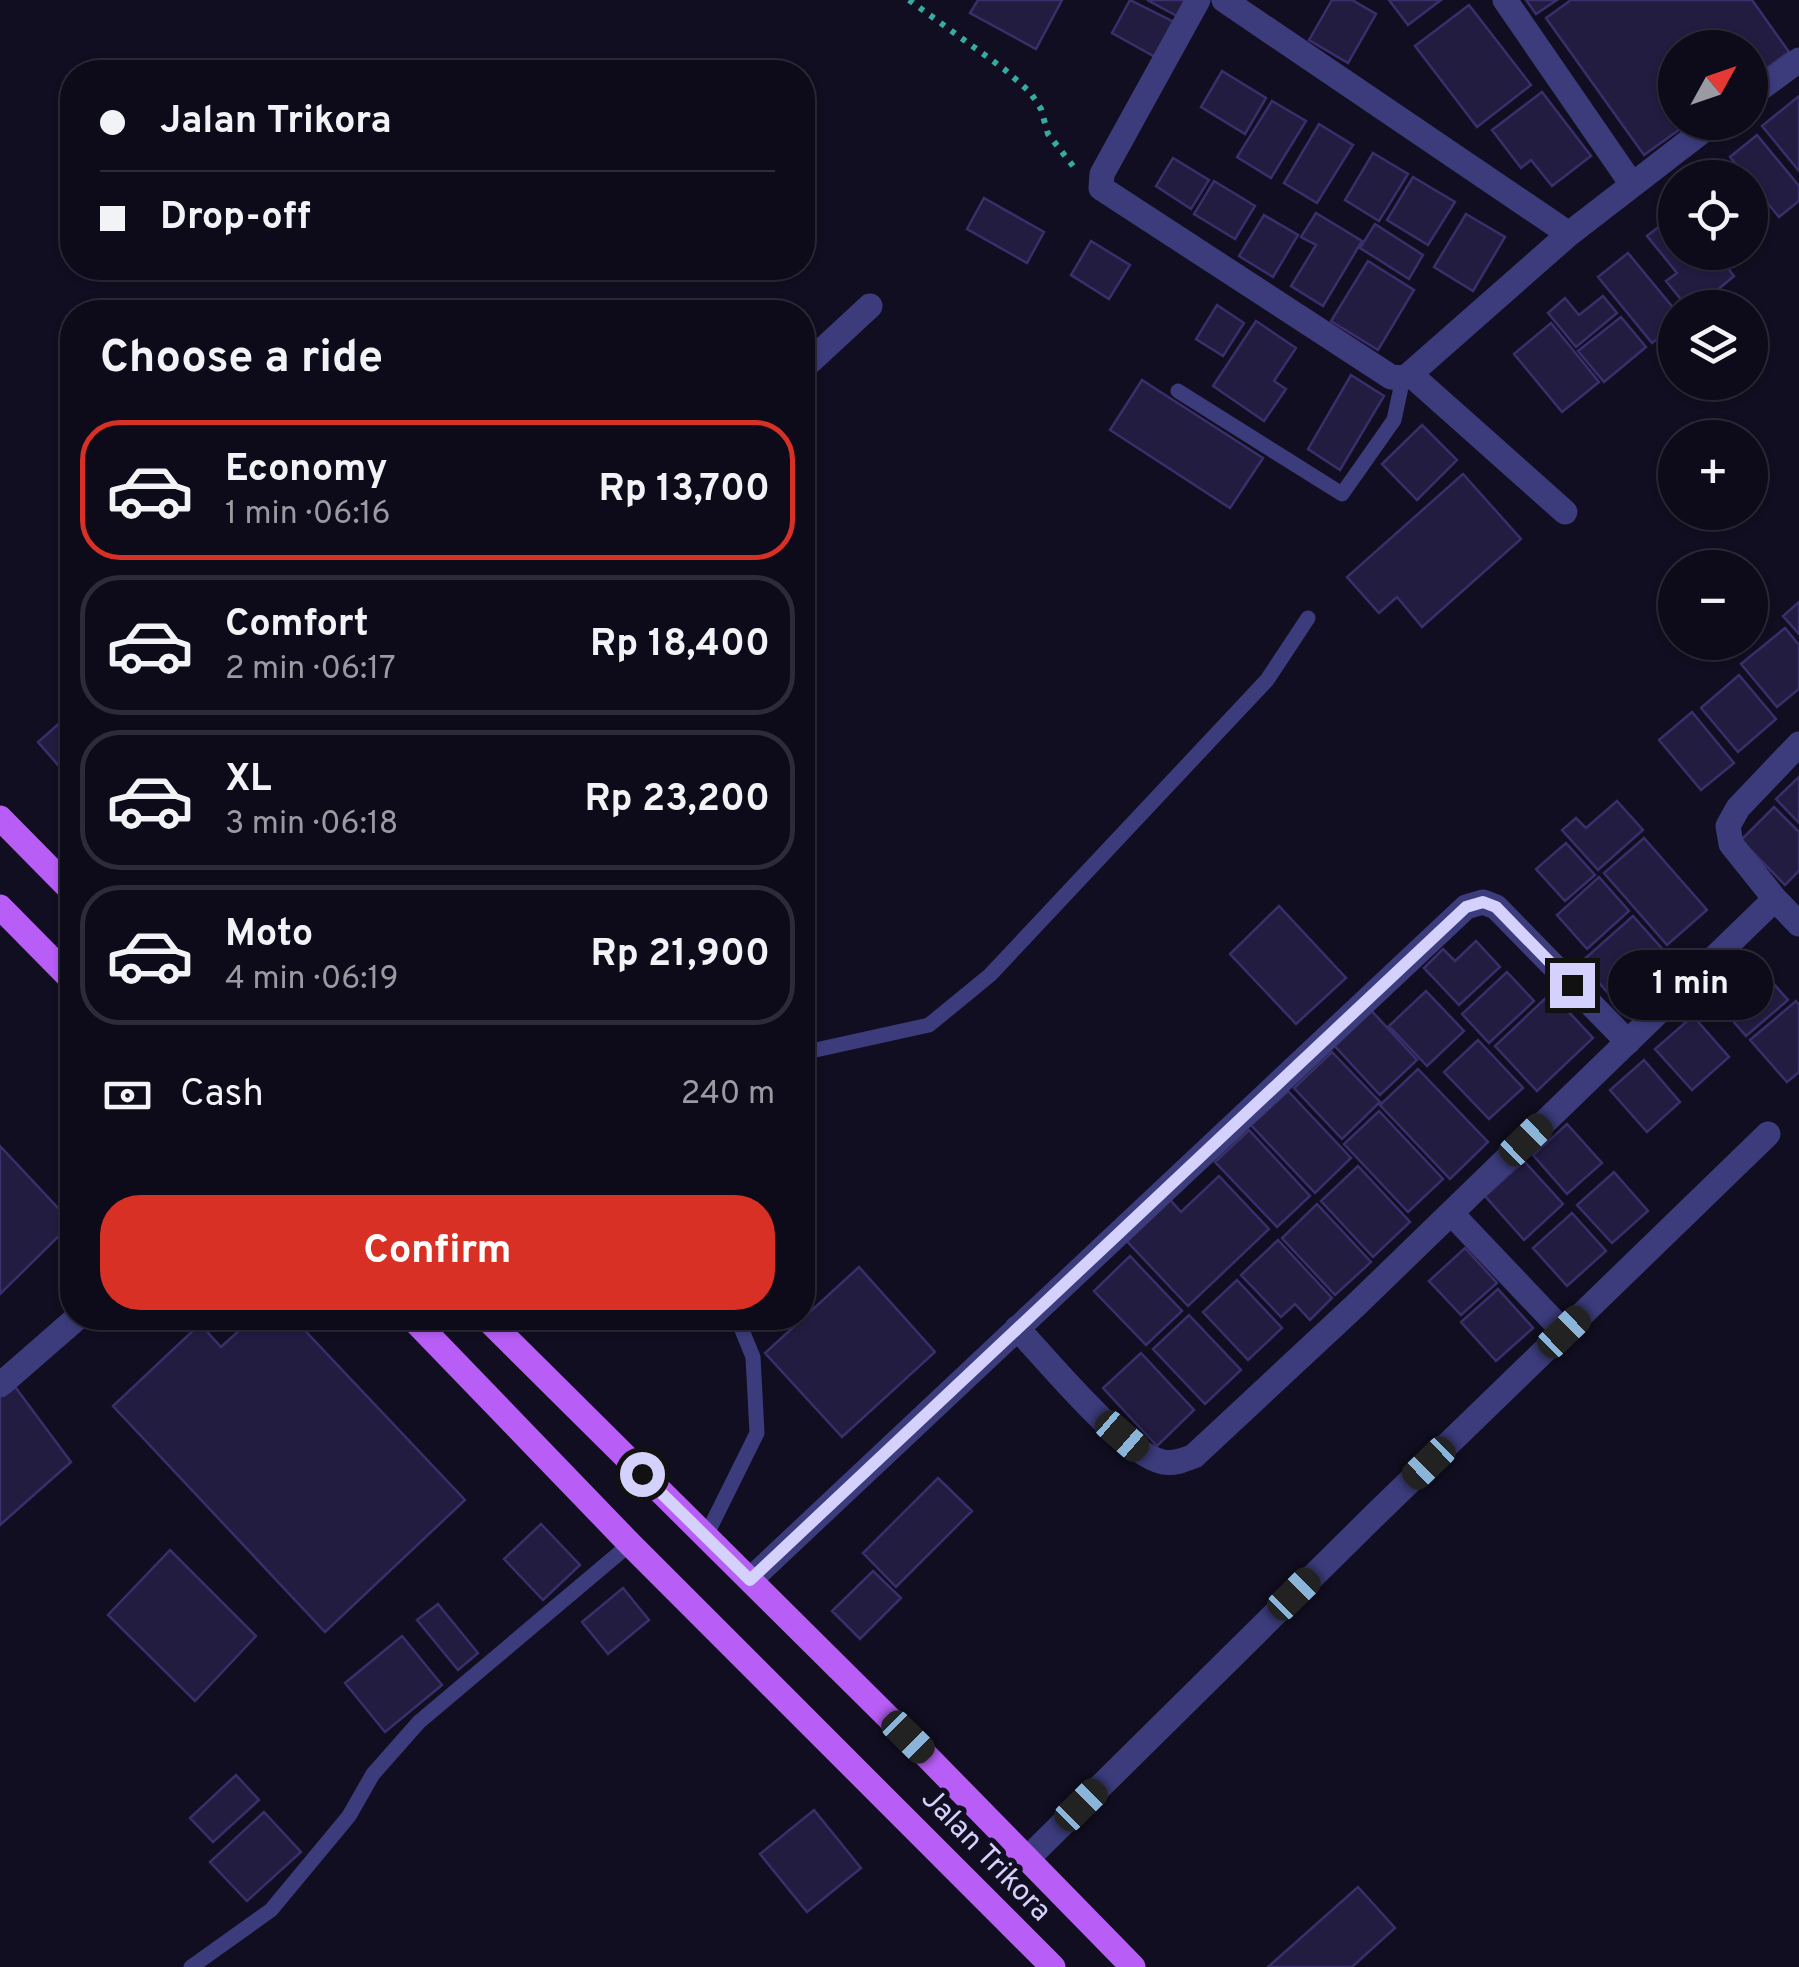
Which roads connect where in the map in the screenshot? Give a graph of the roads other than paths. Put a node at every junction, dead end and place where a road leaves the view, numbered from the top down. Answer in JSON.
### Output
{"nodes":[{"id":1,"x":1198,"y":0,"type":"edge"},
{"id":2,"x":1224,"y":0,"type":"edge"},
{"id":3,"x":1505,"y":0,"type":"edge"},
{"id":4,"x":1799,"y":60,"type":"edge"},
{"id":5,"x":1768,"y":83,"type":"edge"},
{"id":6,"x":1690,"y":140,"type":"edge"},
{"id":7,"x":1632,"y":183,"type":"junction"},
{"id":8,"x":1569,"y":234,"type":"junction"},
{"id":9,"x":870,"y":306,"type":"dead end"},
{"id":10,"x":815,"y":357,"type":"edge"},
{"id":11,"x":1407,"y":376,"type":"junction"},
{"id":12,"x":1178,"y":392,"type":"dead end"},
{"id":13,"x":1566,"y":512,"type":"dead end"},
{"id":14,"x":1308,"y":618,"type":"dead end"},
{"id":15,"x":1799,"y":744,"type":"edge"},
{"id":16,"x":5,"y":829,"type":"edge"},
{"id":17,"x":60,"y":880,"type":"edge"},
{"id":18,"x":1775,"y":899,"type":"junction"},
{"id":19,"x":0,"y":907,"type":"edge"},
{"id":20,"x":1799,"y":924,"type":"edge"},
{"id":21,"x":60,"y":968,"type":"edge"},
{"id":22,"x":1628,"y":1042,"type":"junction"},
{"id":23,"x":815,"y":1050,"type":"edge"},
{"id":24,"x":1768,"y":1134,"type":"dead end"},
{"id":25,"x":1451,"y":1213,"type":"junction"},
{"id":26,"x":1018,"y":1328,"type":"junction"},
{"id":27,"x":62,"y":1330,"type":"edge"},
{"id":28,"x":424,"y":1330,"type":"edge"},
{"id":29,"x":498,"y":1330,"type":"edge"},
{"id":30,"x":741,"y":1330,"type":"edge"},
{"id":31,"x":1564,"y":1332,"type":"junction"},
{"id":32,"x":0,"y":1385,"type":"edge"},
{"id":33,"x":705,"y":1538,"type":"junction"},
{"id":34,"x":630,"y":1544,"type":"junction"},
{"id":35,"x":750,"y":1580,"type":"junction"},
{"id":36,"x":1028,"y":1858,"type":"junction"},
{"id":37,"x":191,"y":1967,"type":"edge"},
{"id":38,"x":1052,"y":1967,"type":"edge"},
{"id":39,"x":1132,"y":1967,"type":"edge"}],
"edges":[{"from":1,"to":11,"type":"street"},
{"from":2,"to":8,"type":"street"},
{"from":3,"to":7,"type":"street"},
{"from":4,"to":5,"type":"street"},
{"from":6,"to":7,"type":"street"},
{"from":7,"to":8,"type":"street"},
{"from":8,"to":11,"type":"street"},
{"from":9,"to":10,"type":"street"},
{"from":11,"to":12,"type":"lane"},
{"from":11,"to":13,"type":"street"},
{"from":14,"to":23,"type":"lane"},
{"from":15,"to":18,"type":"street"},
{"from":16,"to":17,"type":"main road"},
{"from":18,"to":20,"type":"street"},
{"from":18,"to":22,"type":"street"},
{"from":19,"to":21,"type":"main road"},
{"from":22,"to":25,"type":"street"},
{"from":22,"to":26,"type":"street"},
{"from":24,"to":31,"type":"street"},
{"from":25,"to":26,"type":"street"},
{"from":25,"to":31,"type":"street"},
{"from":26,"to":35,"type":"street"},
{"from":27,"to":32,"type":"street"},
{"from":28,"to":34,"type":"main road","name":"Jalan Trikora"},
{"from":29,"to":33,"type":"main road","name":"Jalan Trikora"},
{"from":30,"to":33,"type":"lane"},
{"from":31,"to":36,"type":"street"},
{"from":33,"to":35,"type":"main road","name":"Jalan Trikora"},
{"from":34,"to":37,"type":"lane"},
{"from":34,"to":38,"type":"main road","name":"Jalan Trikora"},
{"from":35,"to":36,"type":"main road","name":"Jalan Trikora"},
{"from":36,"to":39,"type":"main road","name":"Jalan Trikora"}]}
